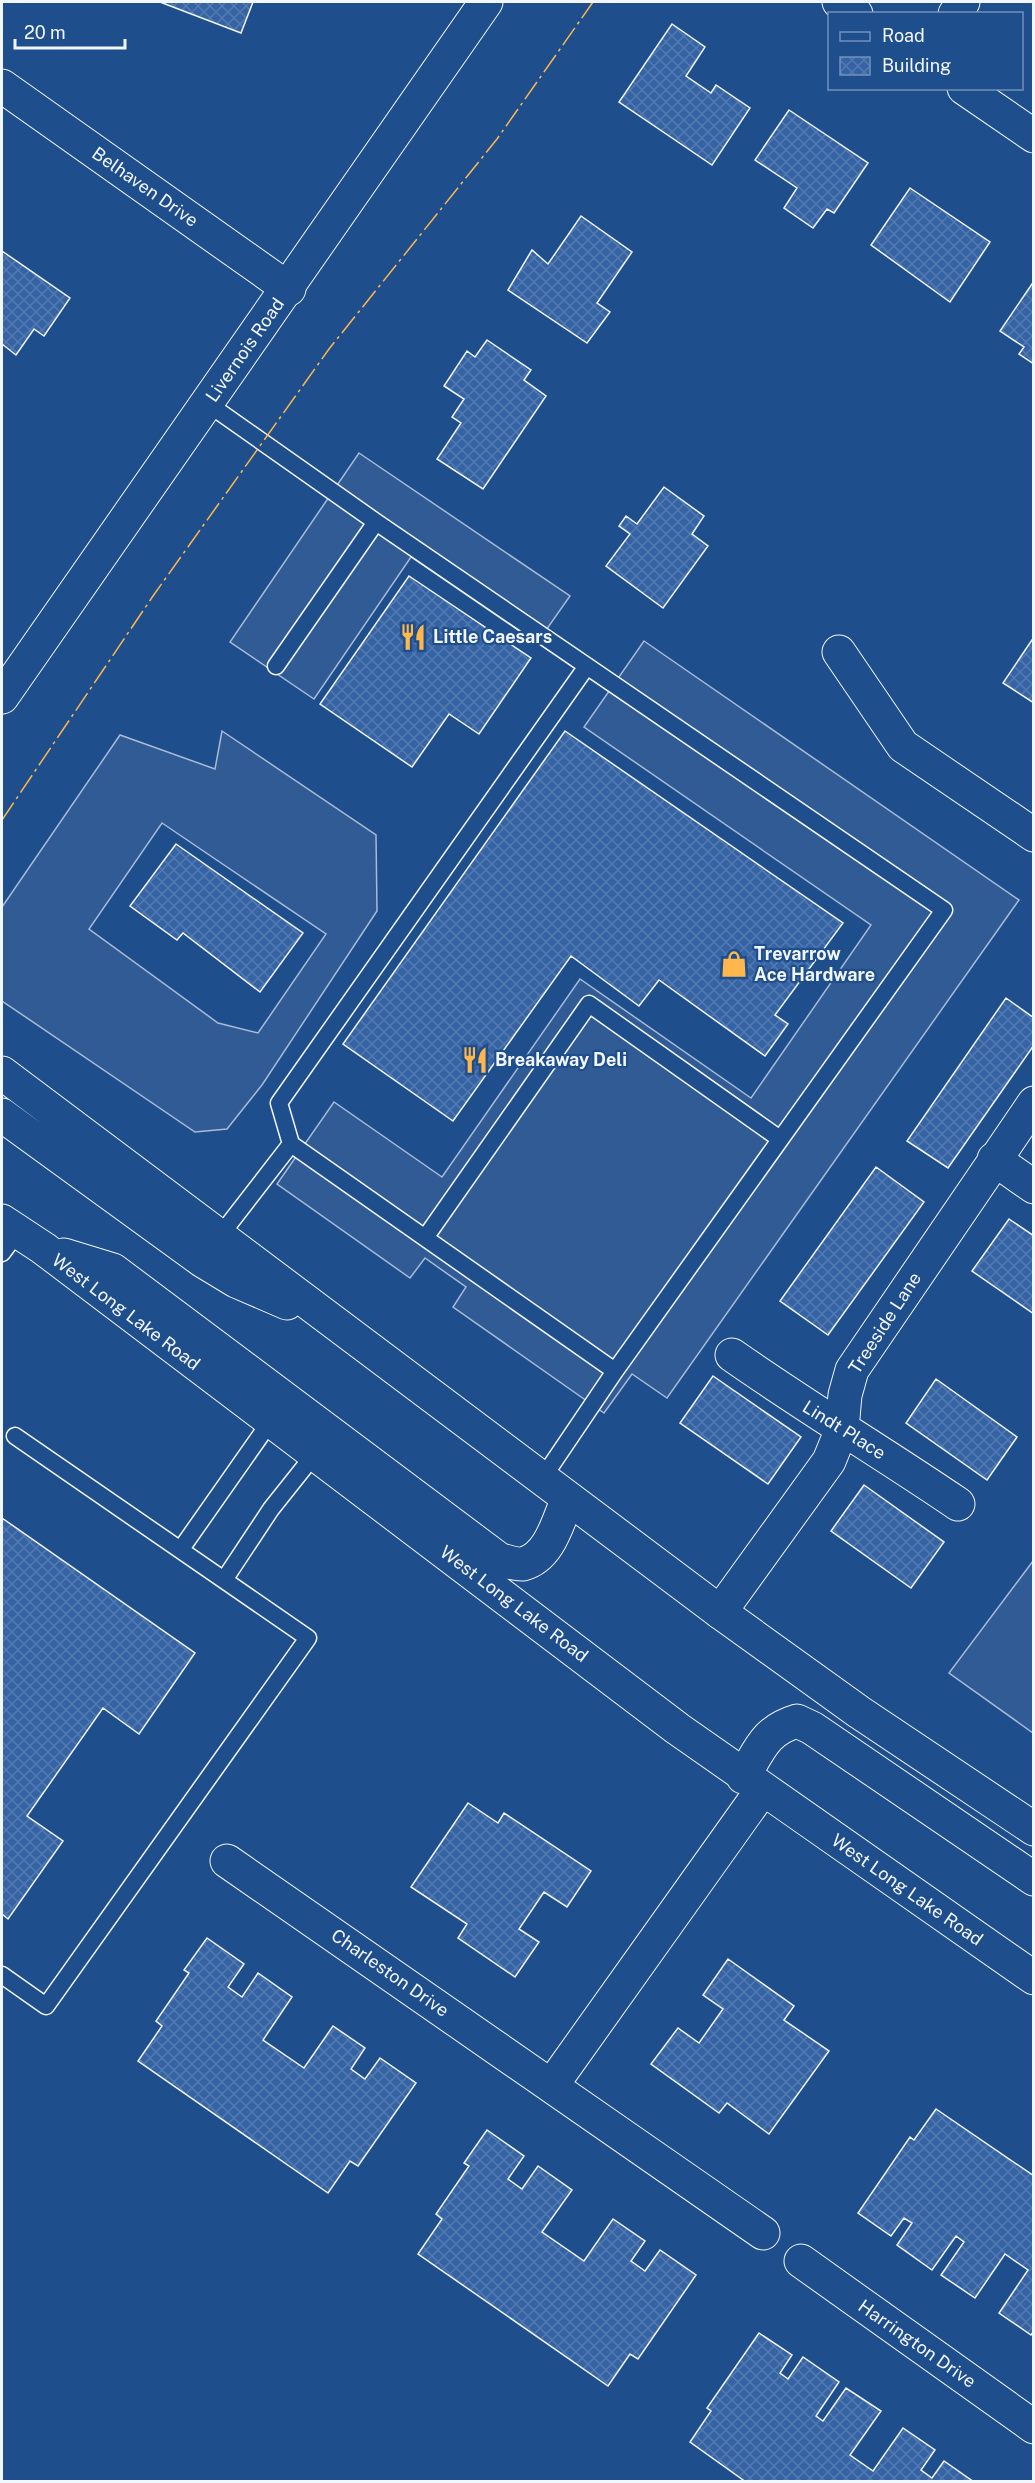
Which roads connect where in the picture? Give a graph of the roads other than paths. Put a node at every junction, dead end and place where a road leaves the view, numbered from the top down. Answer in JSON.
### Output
{"nodes":[{"id":1,"x":486,"y":2,"type":"edge"},
{"id":2,"x":839,"y":2,"type":"edge"},
{"id":3,"x":853,"y":12,"type":"edge"},
{"id":4,"x":2,"y":87,"type":"edge"},
{"id":5,"x":967,"y":90,"type":"edge"},
{"id":6,"x":1034,"y":136,"type":"edge"},
{"id":7,"x":289,"y":289,"type":"junction"},
{"id":8,"x":207,"y":403,"type":"junction"},
{"id":9,"x":376,"y":522,"type":"junction"},
{"id":10,"x":839,"y":652,"type":"dead end"},
{"id":11,"x":276,"y":666,"type":"dead end"},
{"id":12,"x":587,"y":666,"type":"junction"},
{"id":13,"x":2,"y":697,"type":"edge"},
{"id":14,"x":1034,"y":835,"type":"edge"},
{"id":15,"x":2,"y":1073,"type":"edge"},
{"id":16,"x":1034,"y":1102,"type":"edge"},
{"id":17,"x":2,"y":1115,"type":"edge"},
{"id":18,"x":780,"y":1139,"type":"junction"},
{"id":19,"x":291,"y":1144,"type":"junction"},
{"id":20,"x":994,"y":1159,"type":"junction"},
{"id":21,"x":1034,"y":1187,"type":"edge"},
{"id":22,"x":219,"y":1237,"type":"junction"},
{"id":23,"x":425,"y":1238,"type":"junction"},
{"id":24,"x":16,"y":1239,"type":"edge"},
{"id":25,"x":341,"y":1326,"type":"junction"},
{"id":26,"x":732,"y":1355,"type":"dead end"},
{"id":27,"x":615,"y":1371,"type":"junction"},
{"id":28,"x":270,"y":1422,"type":"junction"},
{"id":29,"x":842,"y":1429,"type":"junction"},
{"id":30,"x":15,"y":1436,"type":"dead end"},
{"id":31,"x":314,"y":1455,"type":"junction"},
{"id":32,"x":542,"y":1479,"type":"junction"},
{"id":33,"x":568,"y":1498,"type":"junction"},
{"id":34,"x":957,"y":1504,"type":"dead end"},
{"id":35,"x":181,"y":1549,"type":"junction"},
{"id":36,"x":224,"y":1580,"type":"junction"},
{"id":37,"x":720,"y":1612,"type":"junction"},
{"id":38,"x":753,"y":1784,"type":"junction"},
{"id":39,"x":1034,"y":1829,"type":"edge"},
{"id":40,"x":227,"y":1861,"type":"dead end"},
{"id":41,"x":1034,"y":1879,"type":"edge"},
{"id":42,"x":2,"y":1975,"type":"edge"},
{"id":43,"x":1034,"y":1978,"type":"edge"},
{"id":44,"x":552,"y":2085,"type":"junction"},
{"id":45,"x":763,"y":2233,"type":"dead end"},
{"id":46,"x":801,"y":2261,"type":"dead end"},
{"id":47,"x":1034,"y":2427,"type":"edge"}],
"edges":[{"from":1,"to":7,"type":"main road","name":"Livernois Road"},
{"from":2,"to":3,"type":"main road"},
{"from":4,"to":7,"type":"main road","name":"Belhaven Drive"},
{"from":5,"to":6,"type":"main road"},
{"from":7,"to":8,"type":"main road","name":"Livernois Road"},
{"from":8,"to":9,"type":"lane"},
{"from":8,"to":13,"type":"main road","name":"Livernois Road"},
{"from":9,"to":11,"type":"lane"},
{"from":9,"to":12,"type":"lane"},
{"from":10,"to":14,"type":"main road"},
{"from":12,"to":18,"type":"lane"},
{"from":12,"to":19,"type":"lane"},
{"from":15,"to":22,"type":"main road"},
{"from":16,"to":20,"type":"main road","name":"Treeside Lane"},
{"from":17,"to":25,"type":"main road"},
{"from":18,"to":23,"type":"lane"},
{"from":18,"to":27,"type":"lane"},
{"from":19,"to":22,"type":"lane"},
{"from":19,"to":23,"type":"lane"},
{"from":20,"to":21,"type":"main road"},
{"from":20,"to":29,"type":"main road","name":"Treeside Lane"},
{"from":22,"to":25,"type":"main road"},
{"from":23,"to":27,"type":"lane"},
{"from":24,"to":28,"type":"main road","name":"West Long Lake Road"},
{"from":24,"to":33,"type":"main road"},
{"from":25,"to":32,"type":"main road"},
{"from":26,"to":29,"type":"main road","name":"Lindt Place"},
{"from":27,"to":32,"type":"lane"},
{"from":28,"to":31,"type":"main road","name":"West Long Lake Road"},
{"from":28,"to":35,"type":"lane"},
{"from":29,"to":34,"type":"main road","name":"Lindt Place"},
{"from":29,"to":37,"type":"main road","name":"Treeside Lane"},
{"from":30,"to":35,"type":"lane"},
{"from":31,"to":36,"type":"lane"},
{"from":31,"to":38,"type":"main road","name":"West Long Lake Road"},
{"from":32,"to":33,"type":"main road"},
{"from":33,"to":37,"type":"main road"},
{"from":35,"to":36,"type":"lane"},
{"from":36,"to":42,"type":"lane"},
{"from":37,"to":39,"type":"main road"},
{"from":38,"to":41,"type":"main road"},
{"from":38,"to":43,"type":"main road","name":"West Long Lake Road"},
{"from":38,"to":44,"type":"main road"},
{"from":40,"to":44,"type":"main road","name":"Charleston Drive"},
{"from":44,"to":45,"type":"main road","name":"Charleston Drive"},
{"from":46,"to":47,"type":"main road","name":"Harrington Drive"}]}
